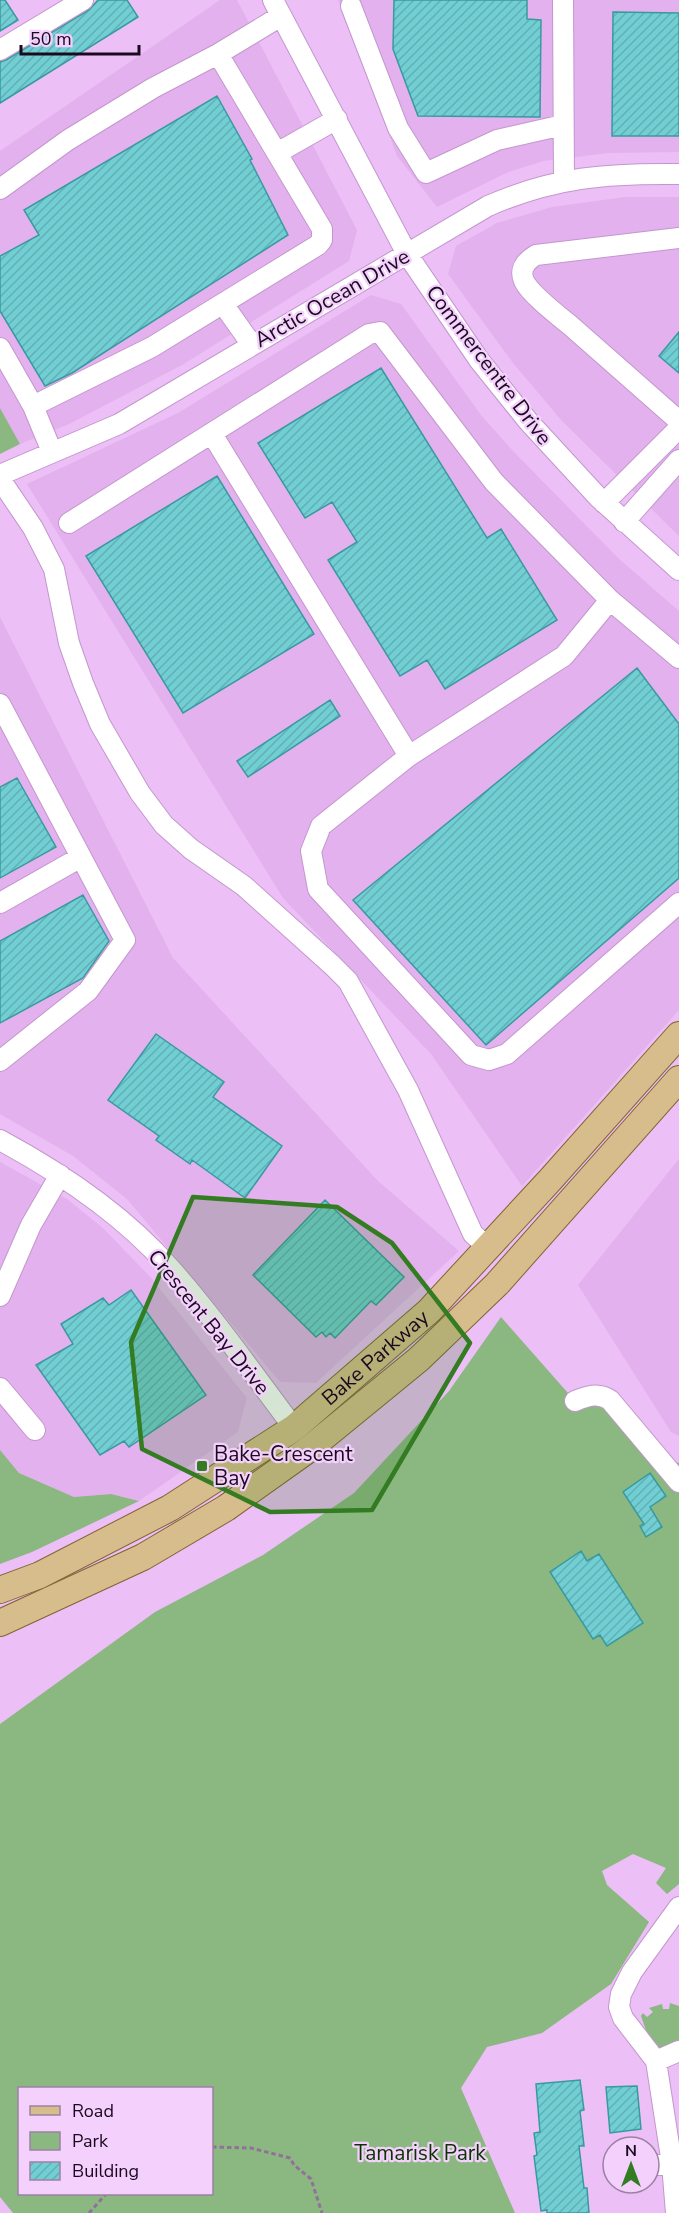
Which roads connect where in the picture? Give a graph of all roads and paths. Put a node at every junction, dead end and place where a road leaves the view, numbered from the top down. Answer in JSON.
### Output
{"nodes":[{"id":1,"x":83,"y":0,"type":"edge"},
{"id":2,"x":563,"y":0,"type":"edge"},
{"id":3,"x":351,"y":6,"type":"dead end"},
{"id":4,"x":277,"y":8,"type":"edge"},
{"id":5,"x":0,"y":50,"type":"edge"},
{"id":6,"x":218,"y":54,"type":"junction"},
{"id":7,"x":337,"y":119,"type":"junction"},
{"id":8,"x":563,"y":125,"type":"junction"},
{"id":9,"x":277,"y":153,"type":"junction"},
{"id":10,"x":679,"y":174,"type":"edge"},
{"id":11,"x":564,"y":181,"type":"junction"},
{"id":12,"x":0,"y":189,"type":"edge"},
{"id":13,"x":679,"y":238,"type":"edge"},
{"id":14,"x":407,"y":254,"type":"junction"},
{"id":15,"x":223,"y":304,"type":"junction"},
{"id":16,"x":252,"y":345,"type":"junction"},
{"id":17,"x":0,"y":348,"type":"edge"},
{"id":18,"x":33,"y":406,"type":"junction"},
{"id":19,"x":679,"y":421,"type":"edge"},
{"id":20,"x":679,"y":428,"type":"edge"},
{"id":21,"x":212,"y":434,"type":"junction"},
{"id":22,"x":52,"y":452,"type":"junction"},
{"id":23,"x":679,"y":460,"type":"edge"},
{"id":24,"x":0,"y":477,"type":"edge"},
{"id":25,"x":604,"y":503,"type":"junction"},
{"id":26,"x":624,"y":522,"type":"junction"},
{"id":27,"x":69,"y":523,"type":"dead end"},
{"id":28,"x":679,"y":570,"type":"edge"},
{"id":29,"x":610,"y":600,"type":"junction"},
{"id":30,"x":679,"y":658,"type":"edge"},
{"id":31,"x":2,"y":714,"type":"edge"},
{"id":32,"x":409,"y":756,"type":"junction"},
{"id":33,"x":81,"y":857,"type":"junction"},
{"id":34,"x":0,"y":903,"type":"edge"},
{"id":35,"x":679,"y":903,"type":"edge"},
{"id":36,"x":679,"y":1035,"type":"edge"},
{"id":37,"x":0,"y":1061,"type":"edge"},
{"id":38,"x":679,"y":1079,"type":"edge"},
{"id":39,"x":0,"y":1140,"type":"edge"},
{"id":40,"x":60,"y":1175,"type":"junction"},
{"id":41,"x":488,"y":1247,"type":"junction"},
{"id":42,"x":0,"y":1296,"type":"edge"},
{"id":43,"x":0,"y":1388,"type":"edge"},
{"id":44,"x":575,"y":1401,"type":"dead end"},
{"id":45,"x":294,"y":1428,"type":"junction"},
{"id":46,"x":35,"y":1430,"type":"dead end"},
{"id":47,"x":679,"y":1482,"type":"edge"},
{"id":48,"x":111,"y":1572,"type":"junction"},
{"id":49,"x":0,"y":1590,"type":"edge"},
{"id":50,"x":0,"y":1623,"type":"edge"},
{"id":51,"x":679,"y":1907,"type":"edge"},
{"id":52,"x":679,"y":2051,"type":"edge"},
{"id":53,"x":656,"y":2061,"type":"junction"},
{"id":54,"x":213,"y":2147,"type":"edge"},
{"id":55,"x":676,"y":2163,"type":"edge"},
{"id":56,"x":661,"y":2165,"type":"edge"},
{"id":57,"x":104,"y":2195,"type":"edge"},
{"id":58,"x":89,"y":2213,"type":"edge"},
{"id":59,"x":321,"y":2213,"type":"edge"},
{"id":60,"x":676,"y":2213,"type":"edge"}],
"edges":[{"from":1,"to":5,"type":"street"},
{"from":2,"to":8,"type":"street"},
{"from":3,"to":8,"type":"street"},
{"from":4,"to":6,"type":"street"},
{"from":4,"to":7,"type":"street","name":"Commercentre Drive"},
{"from":6,"to":9,"type":"street"},
{"from":6,"to":12,"type":"street"},
{"from":7,"to":9,"type":"street"},
{"from":7,"to":14,"type":"street","name":"Commercentre Drive"},
{"from":8,"to":11,"type":"street"},
{"from":9,"to":15,"type":"street"},
{"from":10,"to":11,"type":"street","name":"Arctic Ocean Drive"},
{"from":11,"to":14,"type":"street","name":"Arctic Ocean Drive"},
{"from":13,"to":19,"type":"street"},
{"from":14,"to":16,"type":"street","name":"Arctic Ocean Drive"},
{"from":14,"to":25,"type":"street","name":"Commercentre Drive"},
{"from":15,"to":16,"type":"street"},
{"from":15,"to":18,"type":"street"},
{"from":16,"to":22,"type":"street","name":"Arctic Ocean Drive"},
{"from":17,"to":18,"type":"street"},
{"from":18,"to":22,"type":"street"},
{"from":20,"to":25,"type":"street"},
{"from":21,"to":27,"type":"street"},
{"from":21,"to":29,"type":"street"},
{"from":21,"to":32,"type":"street"},
{"from":22,"to":24,"type":"street","name":"Arctic Ocean Drive"},
{"from":23,"to":26,"type":"street"},
{"from":24,"to":41,"type":"street"},
{"from":25,"to":26,"type":"street","name":"Commercentre Drive"},
{"from":26,"to":28,"type":"street","name":"Commercentre Drive"},
{"from":29,"to":30,"type":"street"},
{"from":29,"to":32,"type":"street"},
{"from":31,"to":33,"type":"street"},
{"from":32,"to":35,"type":"street"},
{"from":33,"to":34,"type":"street"},
{"from":33,"to":37,"type":"street"},
{"from":36,"to":41,"type":"main road","name":"Bake Parkway"},
{"from":38,"to":48,"type":"main road","name":"Bake Parkway"},
{"from":39,"to":40,"type":"street","name":"Crescent Bay Drive"},
{"from":40,"to":42,"type":"street"},
{"from":40,"to":45,"type":"street","name":"Crescent Bay Drive"},
{"from":41,"to":45,"type":"main road","name":"Bake Parkway"},
{"from":43,"to":46,"type":"street"},
{"from":44,"to":47,"type":"street"},
{"from":45,"to":48,"type":"main road"},
{"from":45,"to":49,"type":"main road","name":"Bake Parkway"},
{"from":48,"to":50,"type":"main road","name":"Bake Parkway"},
{"from":51,"to":53,"type":"street"},
{"from":52,"to":53,"type":"street"},
{"from":53,"to":55,"type":"street"},
{"from":54,"to":59,"type":"path"},
{"from":55,"to":56,"type":"street"},
{"from":55,"to":60,"type":"street"},
{"from":57,"to":58,"type":"path"}]}
